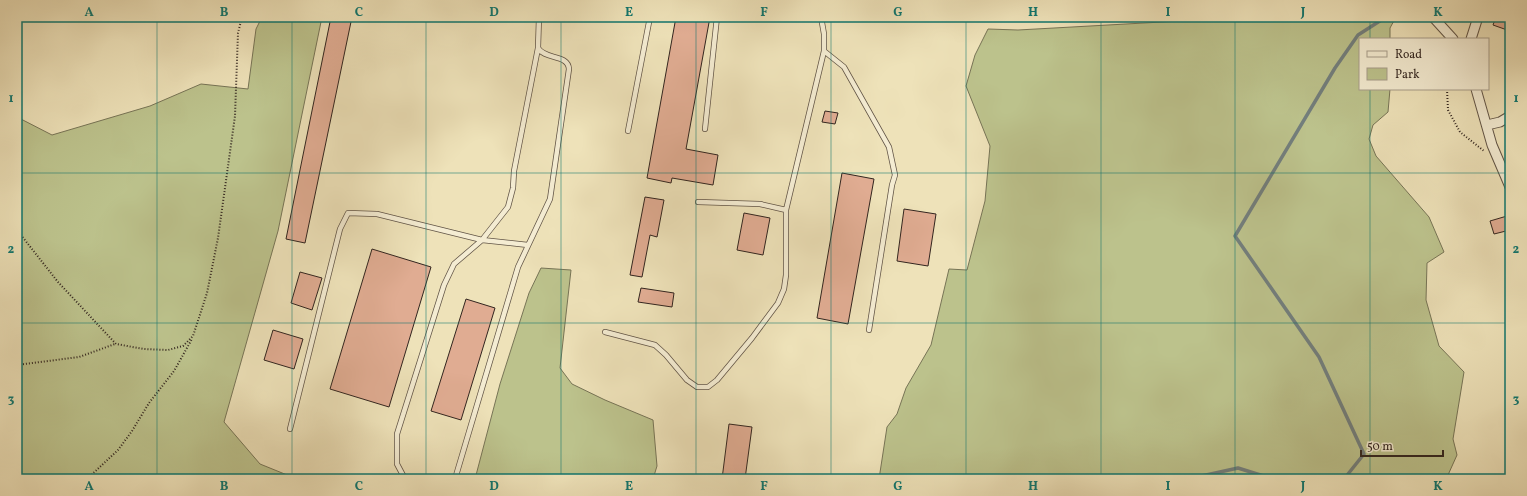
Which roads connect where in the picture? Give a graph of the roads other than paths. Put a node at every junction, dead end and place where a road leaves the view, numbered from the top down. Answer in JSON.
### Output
{"nodes":[{"id":1,"x":539,"y":17,"type":"edge"},
{"id":2,"x":650,"y":17,"type":"edge"},
{"id":3,"x":717,"y":17,"type":"edge"},
{"id":4,"x":821,"y":17,"type":"edge"},
{"id":5,"x":1433,"y":17,"type":"edge"},
{"id":6,"x":1478,"y":17,"type":"edge"},
{"id":7,"x":1452,"y":38,"type":"edge"},
{"id":8,"x":1471,"y":38,"type":"edge"},
{"id":9,"x":538,"y":48,"type":"junction"},
{"id":10,"x":824,"y":51,"type":"junction"},
{"id":11,"x":1476,"y":90,"type":"edge"},
{"id":12,"x":1510,"y":116,"type":"edge"},
{"id":13,"x":1487,"y":126,"type":"junction"},
{"id":14,"x":705,"y":129,"type":"dead end"},
{"id":15,"x":628,"y":131,"type":"dead end"},
{"id":16,"x":1510,"y":187,"type":"edge"},
{"id":17,"x":698,"y":202,"type":"dead end"},
{"id":18,"x":786,"y":210,"type":"junction"},
{"id":19,"x":482,"y":240,"type":"junction"},
{"id":20,"x":528,"y":245,"type":"junction"},
{"id":21,"x":869,"y":330,"type":"dead end"},
{"id":22,"x":605,"y":332,"type":"dead end"},
{"id":23,"x":290,"y":429,"type":"dead end"},
{"id":24,"x":406,"y":479,"type":"edge"},
{"id":25,"x":455,"y":479,"type":"edge"}],
"edges":[{"from":1,"to":9,"type":"lane"},
{"from":2,"to":15,"type":"lane"},
{"from":3,"to":14,"type":"lane"},
{"from":4,"to":10,"type":"lane"},
{"from":5,"to":7,"type":"street"},
{"from":6,"to":8,"type":"street"},
{"from":9,"to":19,"type":"lane"},
{"from":9,"to":20,"type":"lane"},
{"from":10,"to":18,"type":"lane"},
{"from":10,"to":21,"type":"lane"},
{"from":11,"to":13,"type":"street"},
{"from":12,"to":13,"type":"street"},
{"from":13,"to":16,"type":"street"},
{"from":17,"to":18,"type":"lane"},
{"from":18,"to":22,"type":"lane"},
{"from":19,"to":20,"type":"lane"},
{"from":19,"to":23,"type":"lane"},
{"from":19,"to":24,"type":"lane"},
{"from":20,"to":25,"type":"lane"}]}
